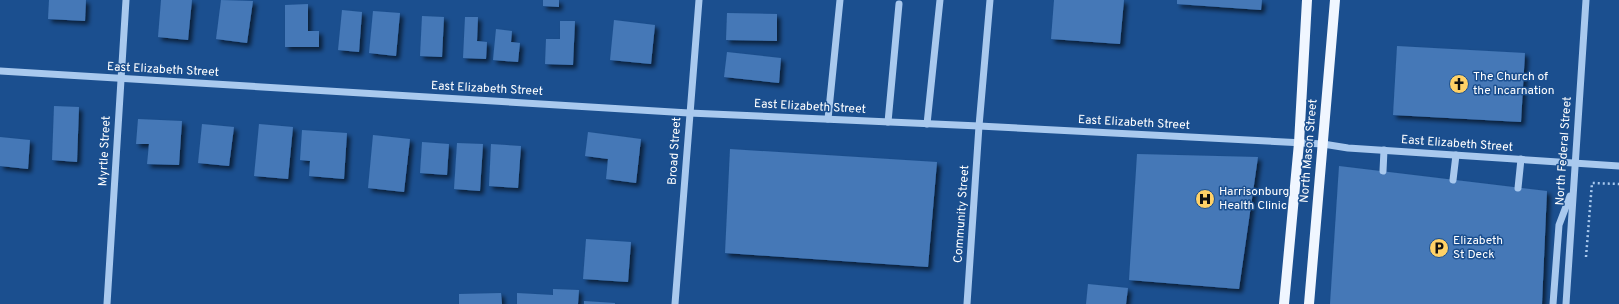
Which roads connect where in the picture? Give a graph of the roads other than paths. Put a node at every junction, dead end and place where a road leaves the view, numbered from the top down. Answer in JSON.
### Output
{"nodes":[{"id":1,"x":126,"y":0,"type":"edge"},
{"id":2,"x":699,"y":0,"type":"edge"},
{"id":3,"x":840,"y":0,"type":"edge"},
{"id":4,"x":940,"y":0,"type":"edge"},
{"id":5,"x":990,"y":0,"type":"edge"},
{"id":6,"x":1307,"y":0,"type":"edge"},
{"id":7,"x":1335,"y":0,"type":"edge"},
{"id":8,"x":1586,"y":0,"type":"edge"},
{"id":9,"x":899,"y":4,"type":"dead end"},
{"id":10,"x":0,"y":71,"type":"edge"},
{"id":11,"x":120,"y":78,"type":"junction"},
{"id":12,"x":689,"y":112,"type":"junction"},
{"id":13,"x":828,"y":119,"type":"junction"},
{"id":14,"x":888,"y":122,"type":"junction"},
{"id":15,"x":927,"y":124,"type":"junction"},
{"id":16,"x":978,"y":126,"type":"junction"},
{"id":17,"x":1299,"y":143,"type":"junction"},
{"id":18,"x":1323,"y":144,"type":"junction"},
{"id":19,"x":1384,"y":150,"type":"junction"},
{"id":20,"x":1456,"y":155,"type":"junction"},
{"id":21,"x":1521,"y":159,"type":"junction"},
{"id":22,"x":1574,"y":163,"type":"junction"},
{"id":23,"x":1619,"y":166,"type":"edge"},
{"id":24,"x":1383,"y":171,"type":"dead end"},
{"id":25,"x":1453,"y":180,"type":"dead end"},
{"id":26,"x":1518,"y":188,"type":"dead end"},
{"id":27,"x":1573,"y":189,"type":"junction"},
{"id":28,"x":107,"y":304,"type":"edge"},
{"id":29,"x":675,"y":304,"type":"edge"},
{"id":30,"x":967,"y":304,"type":"edge"},
{"id":31,"x":1284,"y":304,"type":"edge"},
{"id":32,"x":1309,"y":304,"type":"edge"},
{"id":33,"x":1553,"y":304,"type":"edge"},
{"id":34,"x":1566,"y":304,"type":"edge"}],
"edges":[{"from":1,"to":11,"type":"street","name":"Myrtle Street"},
{"from":2,"to":12,"type":"street","name":"Broad Street"},
{"from":3,"to":13,"type":"street"},
{"from":4,"to":15,"type":"street"},
{"from":5,"to":16,"type":"street","name":"Community Street"},
{"from":6,"to":17,"type":"main road","name":"North Mason Street"},
{"from":7,"to":18,"type":"main road","name":"North Mason Street"},
{"from":8,"to":22,"type":"street","name":"North Federal Street"},
{"from":9,"to":14,"type":"street"},
{"from":10,"to":11,"type":"street","name":"East Elizabeth Street"},
{"from":11,"to":12,"type":"street","name":"East Elizabeth Street"},
{"from":11,"to":28,"type":"street","name":"Myrtle Street"},
{"from":12,"to":13,"type":"street","name":"East Elizabeth Street"},
{"from":12,"to":29,"type":"street","name":"Broad Street"},
{"from":13,"to":14,"type":"street","name":"East Elizabeth Street"},
{"from":14,"to":15,"type":"street","name":"East Elizabeth Street"},
{"from":15,"to":16,"type":"street","name":"East Elizabeth Street"},
{"from":16,"to":17,"type":"street","name":"East Elizabeth Street"},
{"from":16,"to":30,"type":"street","name":"Community Street"},
{"from":17,"to":18,"type":"street","name":"East Elizabeth Street"},
{"from":17,"to":31,"type":"main road","name":"North Mason Street"},
{"from":18,"to":19,"type":"street","name":"East Elizabeth Street"},
{"from":18,"to":32,"type":"main road","name":"North Mason Street"},
{"from":19,"to":20,"type":"street","name":"East Elizabeth Street"},
{"from":19,"to":24,"type":"street"},
{"from":20,"to":21,"type":"street","name":"East Elizabeth Street"},
{"from":20,"to":25,"type":"street"},
{"from":21,"to":22,"type":"street","name":"East Elizabeth Street"},
{"from":21,"to":26,"type":"street"},
{"from":22,"to":23,"type":"street","name":"East Elizabeth Street"},
{"from":22,"to":27,"type":"street","name":"North Federal Street"},
{"from":27,"to":33,"type":"street"},
{"from":27,"to":34,"type":"street","name":"North Federal Street"}]}
